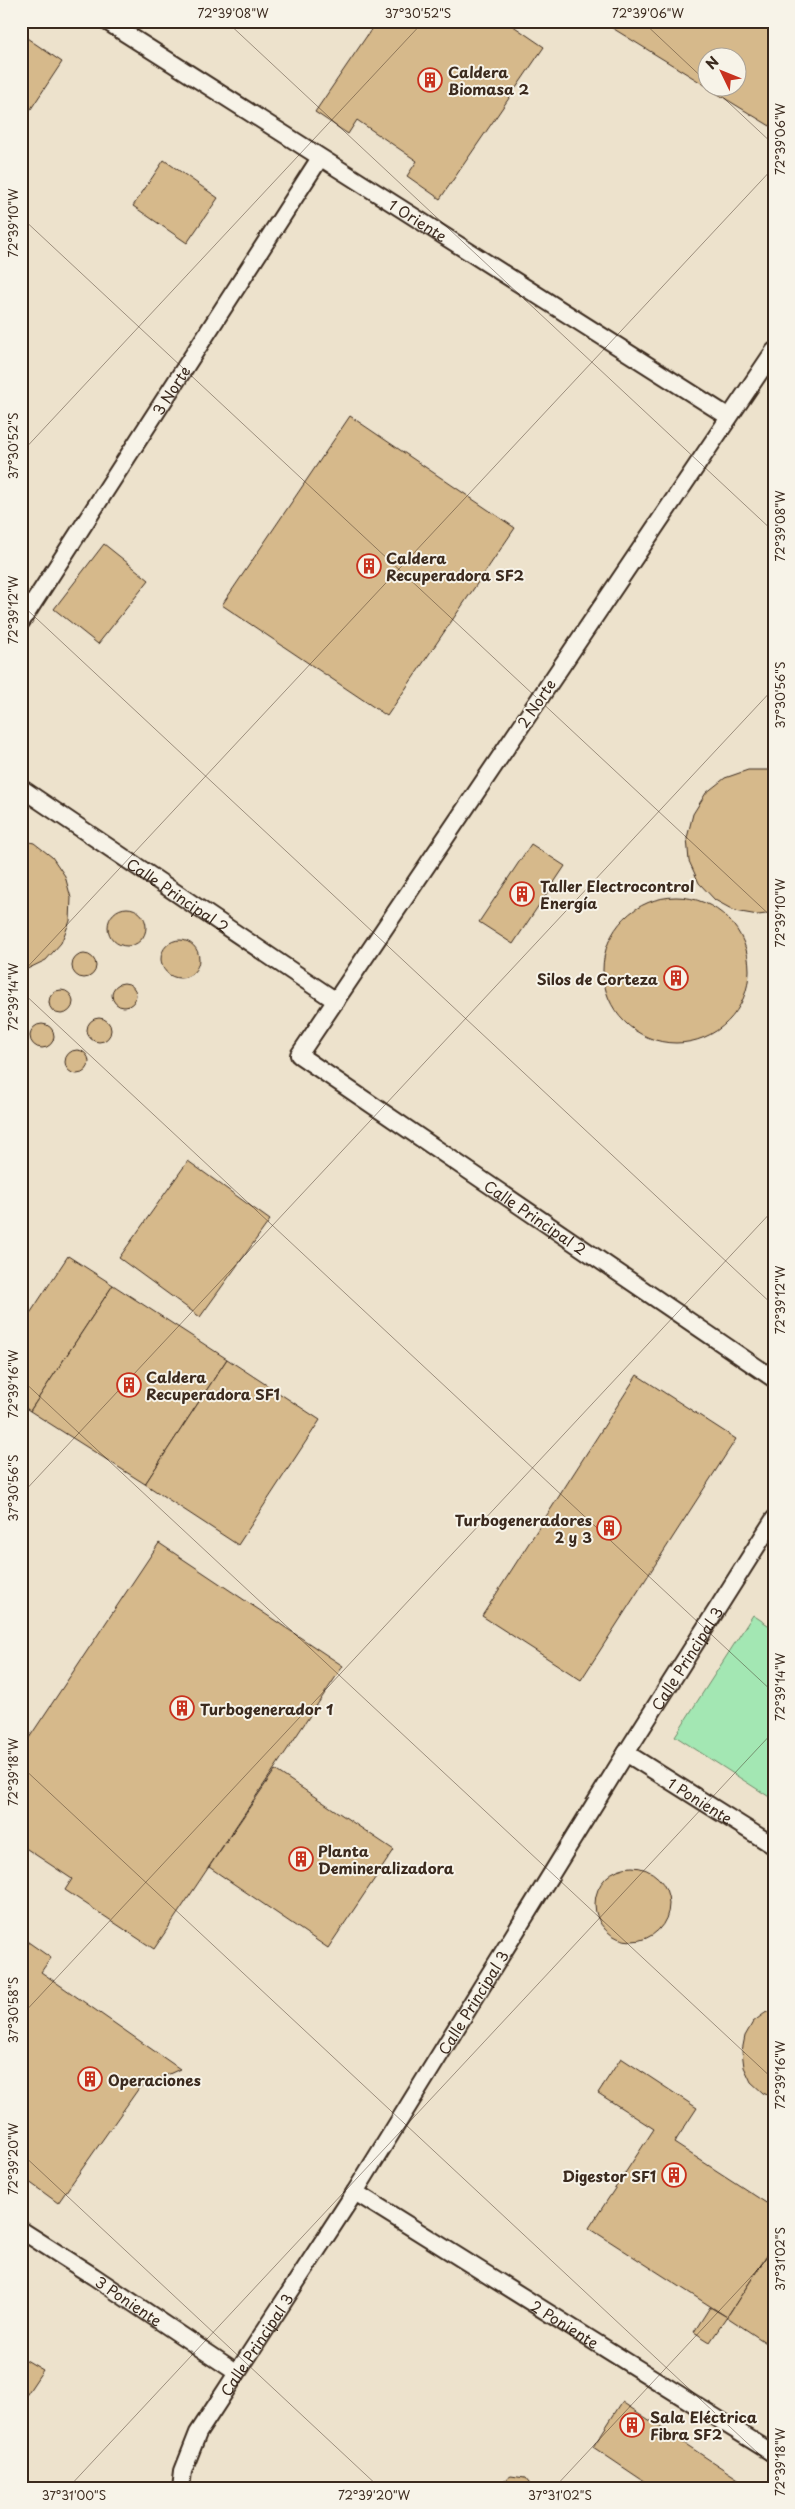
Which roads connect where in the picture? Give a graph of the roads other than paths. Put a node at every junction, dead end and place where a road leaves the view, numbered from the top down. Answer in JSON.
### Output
{"nodes":[{"id":1,"x":106,"y":21,"type":"edge"},
{"id":2,"x":320,"y":158,"type":"junction"},
{"id":3,"x":774,"y":351,"type":"edge"},
{"id":4,"x":729,"y":418,"type":"junction"},
{"id":5,"x":21,"y":622,"type":"edge"},
{"id":6,"x":21,"y":788,"type":"edge"},
{"id":7,"x":336,"y":1001,"type":"junction"},
{"id":8,"x":299,"y":1055,"type":"joint"},
{"id":9,"x":774,"y":1379,"type":"edge"},
{"id":10,"x":774,"y":1519,"type":"edge"},
{"id":11,"x":626,"y":1753,"type":"junction"},
{"id":12,"x":774,"y":1846,"type":"edge"},
{"id":13,"x":356,"y":2192,"type":"junction"},
{"id":14,"x":21,"y":2230,"type":"edge"},
{"id":15,"x":236,"y":2372,"type":"junction"},
{"id":16,"x":774,"y":2454,"type":"edge"},
{"id":17,"x":181,"y":2488,"type":"edge"}],
"edges":[{"from":1,"to":2,"type":"lane","name":"1 Oriente"},
{"from":2,"to":4,"type":"lane","name":"1 Oriente"},
{"from":2,"to":5,"type":"lane","name":"3 Norte"},
{"from":3,"to":4,"type":"lane","name":"2 Norte"},
{"from":4,"to":7,"type":"lane","name":"2 Norte"},
{"from":6,"to":7,"type":"lane","name":"Calle Principal 2"},
{"from":7,"to":8,"type":"lane","name":"2 Norte"},
{"from":8,"to":9,"type":"lane","name":"Calle Principal 2"},
{"from":10,"to":11,"type":"lane","name":"Calle Principal 3"},
{"from":11,"to":12,"type":"lane","name":"1 Poniente"},
{"from":11,"to":13,"type":"lane","name":"Calle Principal 3"},
{"from":13,"to":15,"type":"lane","name":"Calle Principal 3"},
{"from":13,"to":16,"type":"lane","name":"2 Poniente"},
{"from":14,"to":15,"type":"lane","name":"3 Poniente"},
{"from":15,"to":17,"type":"lane","name":"Calle Principal 3"}]}
